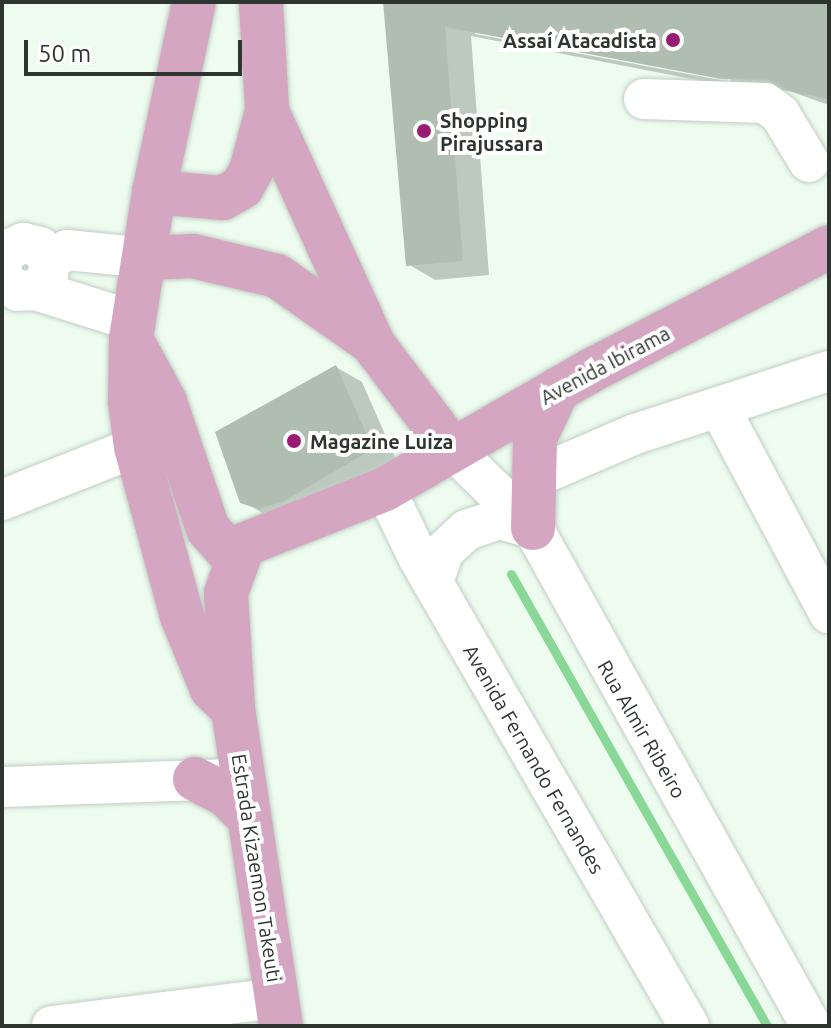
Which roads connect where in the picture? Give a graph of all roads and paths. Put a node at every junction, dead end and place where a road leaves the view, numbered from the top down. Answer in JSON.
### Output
{"nodes":[{"id":1,"x":194,"y":2,"type":"edge"},
{"id":2,"x":261,"y":2,"type":"edge"},
{"id":3,"x":644,"y":99,"type":"dead end"},
{"id":4,"x":267,"y":111,"type":"junction"},
{"id":5,"x":809,"y":162,"type":"dead end"},
{"id":6,"x":154,"y":192,"type":"junction"},
{"id":7,"x":829,"y":247,"type":"edge"},
{"id":8,"x":147,"y":258,"type":"junction"},
{"id":9,"x":13,"y":268,"type":"edge"},
{"id":10,"x":133,"y":330,"type":"junction"},
{"id":11,"x":373,"y":344,"type":"junction"},
{"id":12,"x":829,"y":371,"type":"edge"},
{"id":13,"x":558,"y":389,"type":"junction"},
{"id":14,"x":719,"y":407,"type":"junction"},
{"id":15,"x":422,"y":408,"type":"junction"},
{"id":16,"x":136,"y":447,"type":"junction"},
{"id":17,"x":452,"y":449,"type":"junction"},
{"id":18,"x":533,"y":478,"type":"junction"},
{"id":19,"x":385,"y":489,"type":"junction"},
{"id":20,"x":2,"y":500,"type":"edge"},
{"id":21,"x":533,"y":528,"type":"junction"},
{"id":22,"x":243,"y":546,"type":"junction"},
{"id":23,"x":433,"y":583,"type":"junction"},
{"id":24,"x":829,"y":613,"type":"edge"},
{"id":25,"x":235,"y":723,"type":"junction"},
{"id":26,"x":195,"y":779,"type":"junction"},
{"id":27,"x":2,"y":787,"type":"edge"},
{"id":28,"x":245,"y":797,"type":"junction"},
{"id":29,"x":279,"y":1012,"type":"edge"},
{"id":30,"x":52,"y":1026,"type":"edge"},
{"id":31,"x":689,"y":1026,"type":"edge"},
{"id":32,"x":811,"y":1026,"type":"edge"}],
"edges":[{"from":1,"to":6,"type":"main road"},
{"from":2,"to":4,"type":"main road"},
{"from":3,"to":5,"type":"street"},
{"from":4,"to":6,"type":"main road"},
{"from":4,"to":11,"type":"main road"},
{"from":6,"to":8,"type":"main road"},
{"from":7,"to":13,"type":"main road","name":"Avenida Ibirama"},
{"from":8,"to":9,"type":"street"},
{"from":8,"to":10,"type":"main road"},
{"from":8,"to":11,"type":"main road"},
{"from":9,"to":10,"type":"street"},
{"from":10,"to":16,"type":"main road"},
{"from":10,"to":22,"type":"main road"},
{"from":11,"to":15,"type":"main road"},
{"from":12,"to":14,"type":"street"},
{"from":13,"to":17,"type":"main road","name":"Avenida Ibirama"},
{"from":13,"to":18,"type":"main road"},
{"from":14,"to":18,"type":"street"},
{"from":14,"to":24,"type":"street"},
{"from":15,"to":17,"type":"main road"},
{"from":15,"to":19,"type":"main road"},
{"from":16,"to":20,"type":"street"},
{"from":16,"to":25,"type":"main road"},
{"from":17,"to":19,"type":"main road","name":"Avenida Ibirama"},
{"from":17,"to":21,"type":"street","name":"Rua Almir Ribeiro"},
{"from":18,"to":21,"type":"main road"},
{"from":19,"to":22,"type":"main road","name":"Avenida Ibirama"},
{"from":19,"to":23,"type":"street","name":"Avenida Fernando Fernandes"},
{"from":21,"to":23,"type":"street"},
{"from":21,"to":32,"type":"street","name":"Rua Almir Ribeiro"},
{"from":22,"to":25,"type":"main road","name":"Estrada Kizaemon Takeuti"},
{"from":23,"to":31,"type":"street","name":"Avenida Fernando Fernandes"},
{"from":25,"to":26,"type":"main road"},
{"from":25,"to":28,"type":"main road","name":"Estrada Kizaemon Takeuti"},
{"from":26,"to":27,"type":"street"},
{"from":26,"to":28,"type":"main road"},
{"from":28,"to":29,"type":"main road","name":"Estrada Kizaemon Takeuti"},
{"from":29,"to":30,"type":"street"}]}
